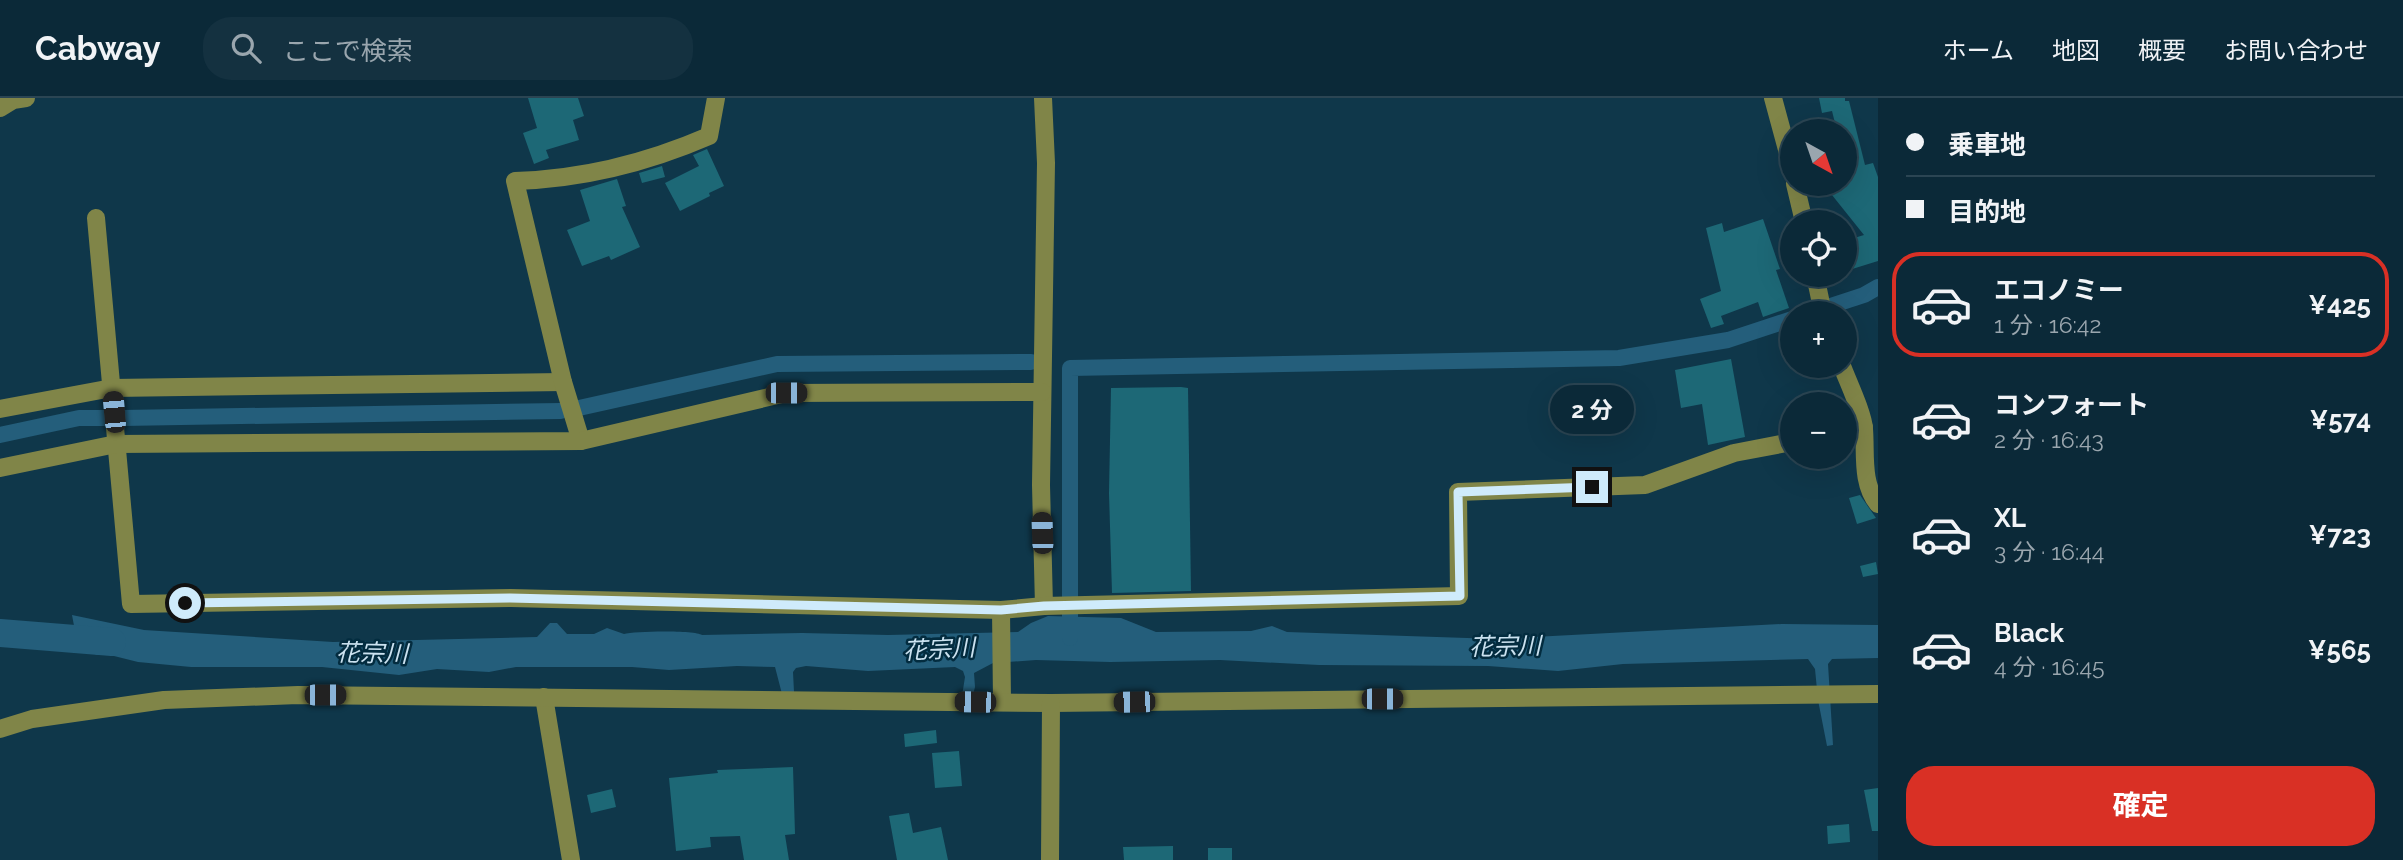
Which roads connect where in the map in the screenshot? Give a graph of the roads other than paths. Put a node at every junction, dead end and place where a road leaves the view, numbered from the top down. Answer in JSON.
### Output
{"nodes":[{"id":1,"x":26,"y":98,"type":"edge"},
{"id":2,"x":716,"y":98,"type":"edge"},
{"id":3,"x":1043,"y":98,"type":"edge"},
{"id":4,"x":1773,"y":98,"type":"edge"},
{"id":5,"x":0,"y":108,"type":"edge"},
{"id":6,"x":1780,"y":124,"type":"edge"},
{"id":7,"x":96,"y":218,"type":"dead end"},
{"id":8,"x":1846,"y":378,"type":"edge"},
{"id":9,"x":563,"y":382,"type":"junction"},
{"id":10,"x":111,"y":388,"type":"junction"},
{"id":11,"x":1042,"y":392,"type":"junction"},
{"id":12,"x":0,"y":409,"type":"edge"},
{"id":13,"x":1864,"y":427,"type":"junction"},
{"id":14,"x":1857,"y":428,"type":"edge"},
{"id":15,"x":581,"y":441,"type":"junction"},
{"id":16,"x":116,"y":444,"type":"junction"},
{"id":17,"x":1780,"y":444,"type":"edge"},
{"id":18,"x":0,"y":468,"type":"edge"},
{"id":19,"x":1878,"y":504,"type":"edge"},
{"id":20,"x":1044,"y":606,"type":"junction"},
{"id":21,"x":1001,"y":616,"type":"junction"},
{"id":22,"x":1878,"y":694,"type":"edge"},
{"id":23,"x":1002,"y":696,"type":"junction"},
{"id":24,"x":544,"y":697,"type":"junction"},
{"id":25,"x":1051,"y":703,"type":"junction"},
{"id":26,"x":0,"y":729,"type":"edge"},
{"id":27,"x":572,"y":860,"type":"edge"},
{"id":28,"x":1050,"y":860,"type":"edge"}],
"edges":[{"from":1,"to":5,"type":"street"},
{"from":2,"to":9,"type":"street"},
{"from":3,"to":11,"type":"street"},
{"from":4,"to":6,"type":"street"},
{"from":7,"to":10,"type":"street"},
{"from":8,"to":13,"type":"street"},
{"from":9,"to":10,"type":"street"},
{"from":9,"to":15,"type":"street"},
{"from":10,"to":12,"type":"street"},
{"from":10,"to":16,"type":"street"},
{"from":11,"to":15,"type":"street"},
{"from":11,"to":20,"type":"street"},
{"from":13,"to":14,"type":"street"},
{"from":13,"to":19,"type":"street"},
{"from":15,"to":16,"type":"street"},
{"from":16,"to":18,"type":"street"},
{"from":16,"to":21,"type":"street"},
{"from":17,"to":20,"type":"street"},
{"from":20,"to":21,"type":"street"},
{"from":21,"to":23,"type":"street"},
{"from":22,"to":25,"type":"street"},
{"from":23,"to":24,"type":"street"},
{"from":23,"to":25,"type":"street"},
{"from":24,"to":26,"type":"street"},
{"from":24,"to":27,"type":"street"},
{"from":25,"to":28,"type":"street"}]}
